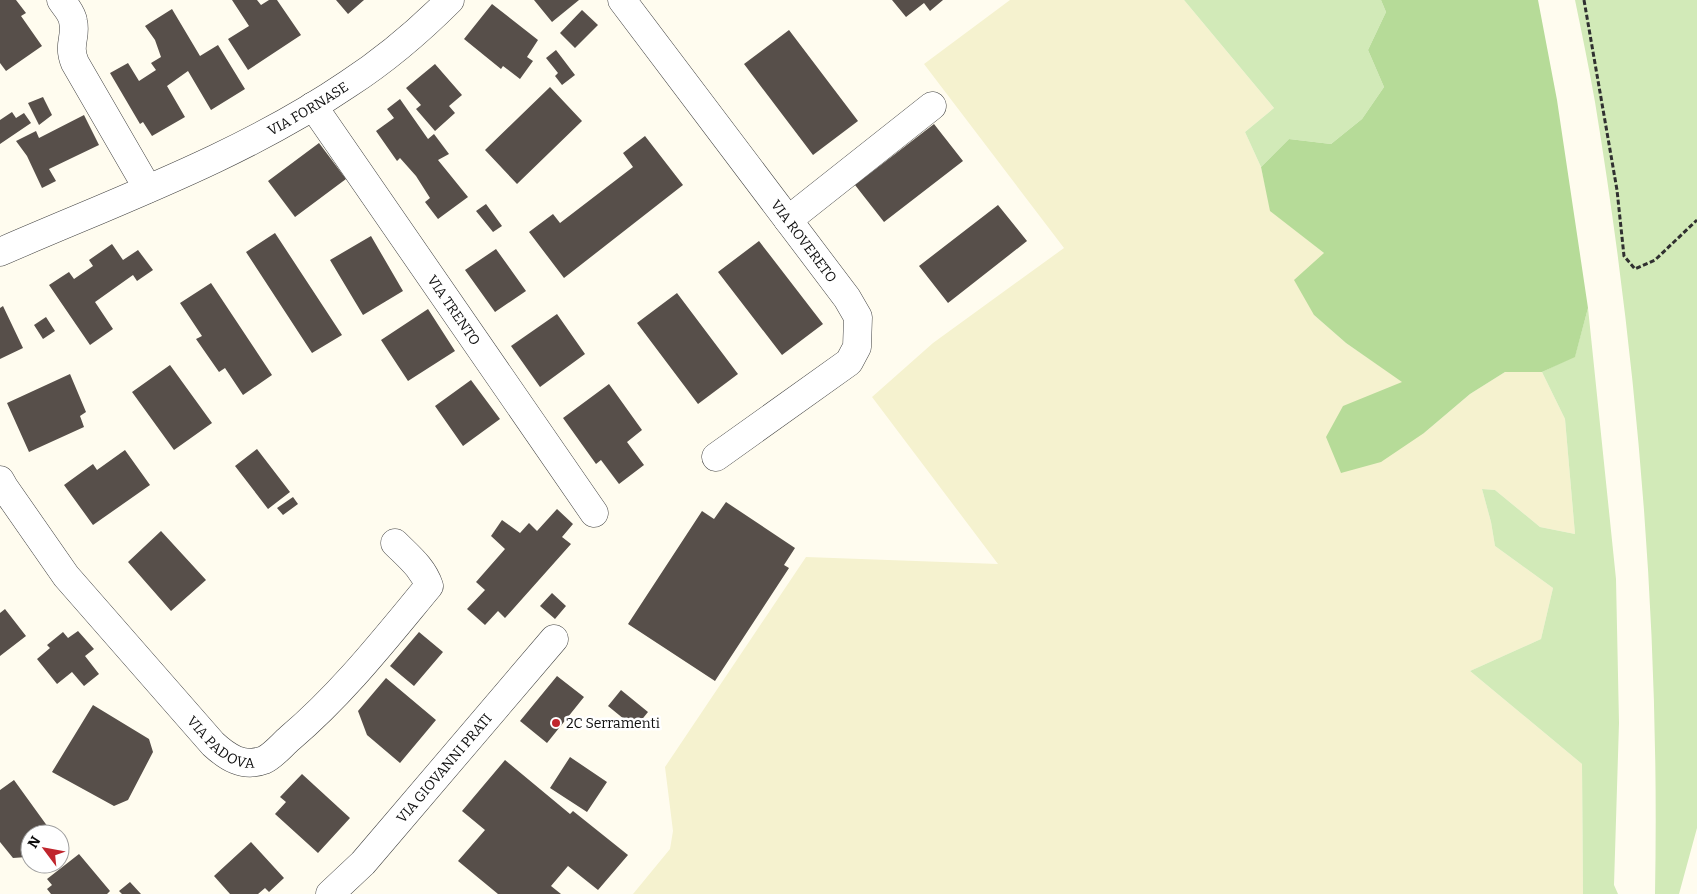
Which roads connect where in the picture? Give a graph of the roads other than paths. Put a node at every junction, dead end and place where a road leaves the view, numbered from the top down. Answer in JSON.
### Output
{"nodes":[{"id":1,"x":61,"y":0,"type":"edge"},
{"id":2,"x":450,"y":0,"type":"edge"},
{"id":3,"x":622,"y":0,"type":"edge"},
{"id":4,"x":313,"y":106,"type":"junction"},
{"id":5,"x":932,"y":106,"type":"dead end"},
{"id":6,"x":147,"y":190,"type":"junction"},
{"id":7,"x":788,"y":220,"type":"junction"},
{"id":8,"x":0,"y":252,"type":"edge"},
{"id":9,"x":716,"y":457,"type":"dead end"},
{"id":10,"x":0,"y":480,"type":"edge"},
{"id":11,"x":594,"y":513,"type":"dead end"},
{"id":12,"x":395,"y":544,"type":"dead end"},
{"id":13,"x":554,"y":640,"type":"dead end"},
{"id":14,"x":330,"y":894,"type":"edge"}],
"edges":[{"from":1,"to":6,"type":"street"},
{"from":2,"to":4,"type":"street","name":"VIA FORNASE"},
{"from":3,"to":7,"type":"street","name":"VIA ROVERETO"},
{"from":4,"to":6,"type":"street","name":"VIA FORNASE"},
{"from":4,"to":11,"type":"street","name":"VIA TRENTO"},
{"from":5,"to":7,"type":"street"},
{"from":6,"to":8,"type":"street","name":"VIA FORNASE"},
{"from":7,"to":9,"type":"street","name":"VIA ROVERETO"},
{"from":10,"to":12,"type":"street","name":"VIA PADOVA"},
{"from":13,"to":14,"type":"street","name":"VIA GIOVANNI PRATI"}]}
